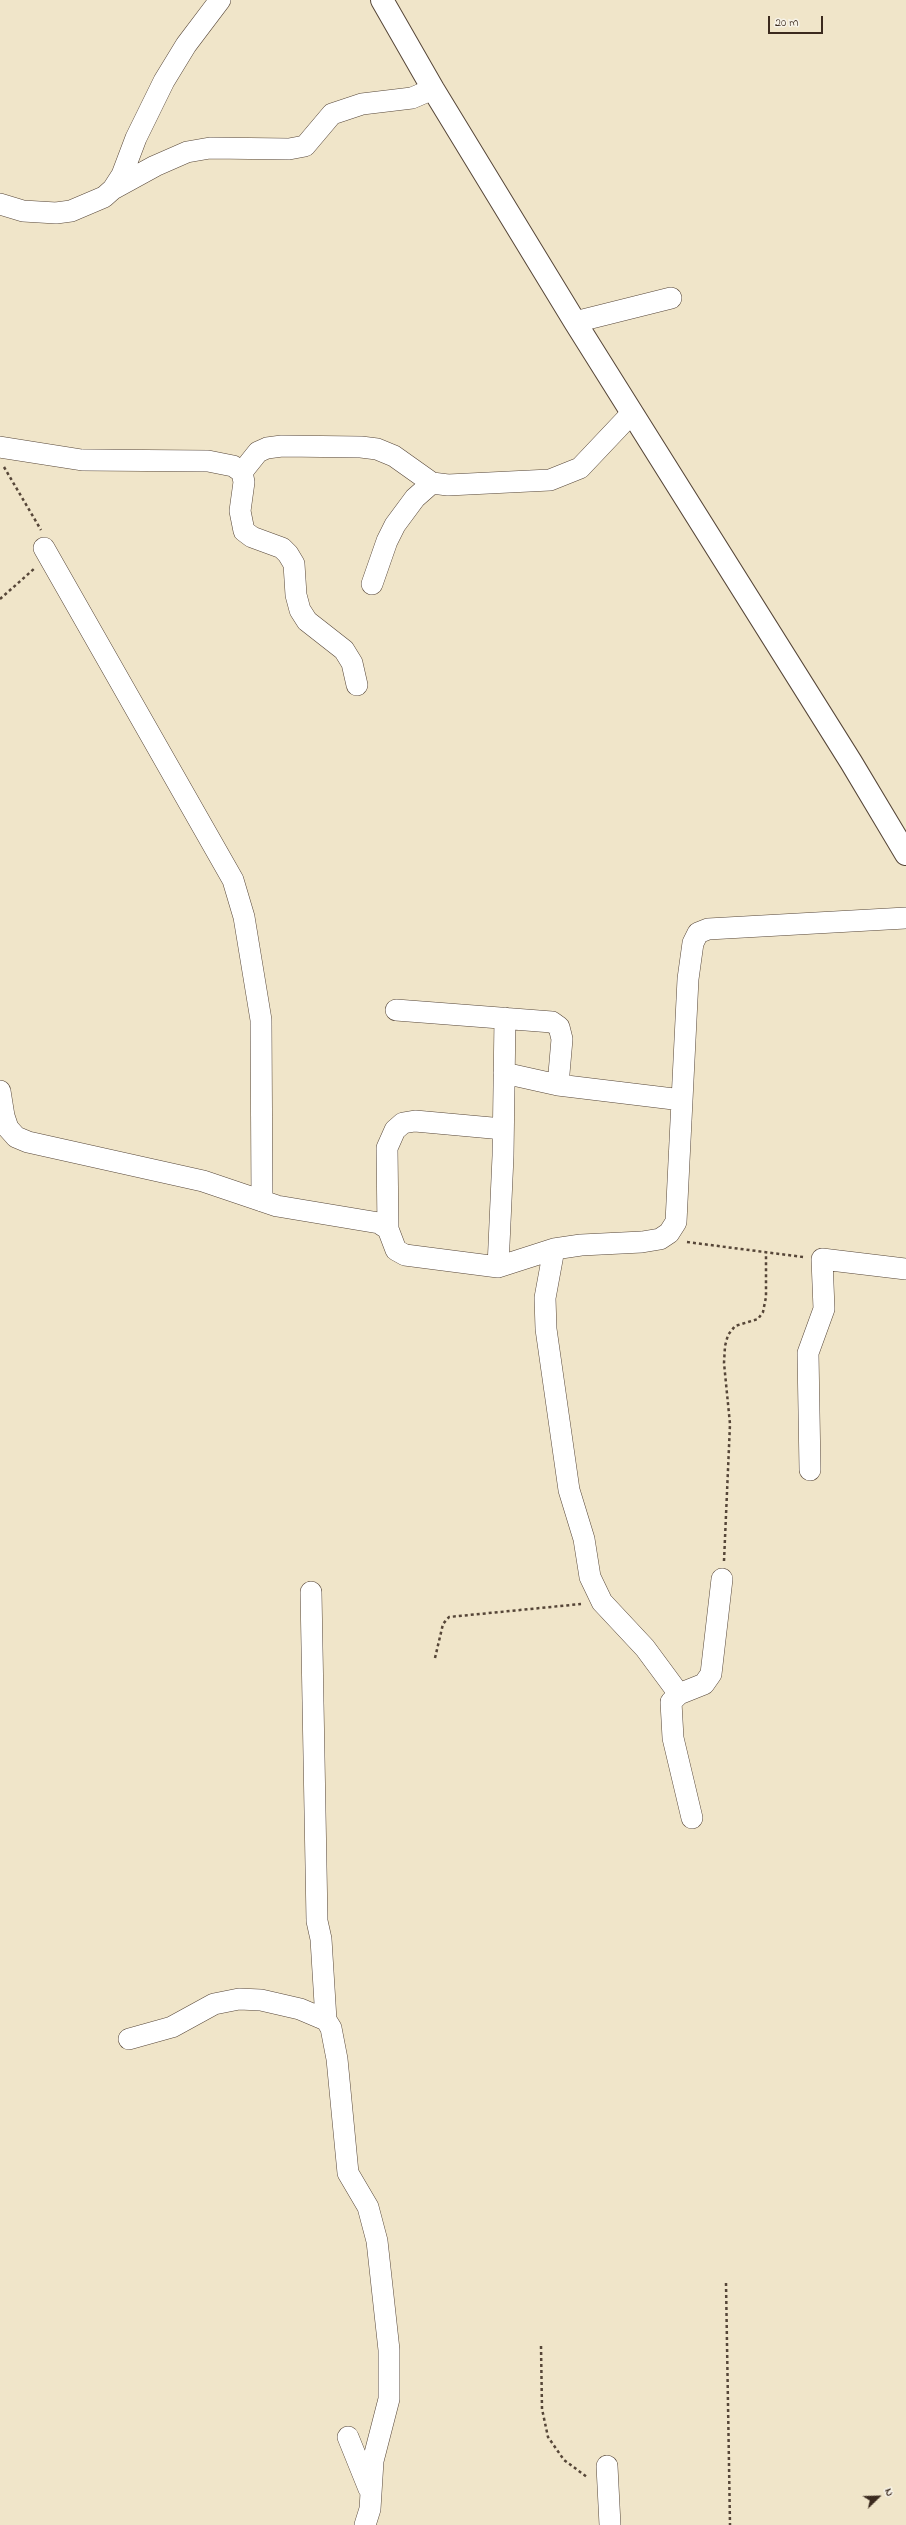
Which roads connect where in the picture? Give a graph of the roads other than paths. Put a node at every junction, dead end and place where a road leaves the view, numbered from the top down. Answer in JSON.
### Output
{"nodes":[{"id":1,"x":220,"y":0,"type":"edge"},
{"id":2,"x":382,"y":0,"type":"edge"},
{"id":3,"x":433,"y":90,"type":"junction"},
{"id":4,"x":113,"y":189,"type":"junction"},
{"id":5,"x":0,"y":204,"type":"edge"},
{"id":6,"x":670,"y":298,"type":"dead end"},
{"id":7,"x":575,"y":322,"type":"junction"},
{"id":8,"x":632,"y":412,"type":"junction"},
{"id":9,"x":2,"y":456,"type":"edge"},
{"id":10,"x":242,"y":472,"type":"junction"},
{"id":11,"x":432,"y":483,"type":"junction"},
{"id":12,"x":44,"y":548,"type":"road end"},
{"id":13,"x":372,"y":584,"type":"dead end"},
{"id":14,"x":357,"y":685,"type":"dead end"},
{"id":15,"x":906,"y":854,"type":"edge"},
{"id":16,"x":906,"y":918,"type":"edge"},
{"id":17,"x":396,"y":1010,"type":"dead end"},
{"id":18,"x":505,"y":1018,"type":"junction"},
{"id":19,"x":504,"y":1073,"type":"junction"},
{"id":20,"x":558,"y":1084,"type":"junction"},
{"id":21,"x":0,"y":1091,"type":"edge"},
{"id":22,"x":682,"y":1100,"type":"junction"},
{"id":23,"x":503,"y":1129,"type":"junction"},
{"id":24,"x":262,"y":1201,"type":"junction"},
{"id":25,"x":388,"y":1229,"type":"junction"},
{"id":26,"x":554,"y":1249,"type":"junction"},
{"id":27,"x":498,"y":1267,"type":"junction"},
{"id":28,"x":906,"y":1269,"type":"edge"},
{"id":29,"x":810,"y":1470,"type":"dead end"},
{"id":30,"x":722,"y":1579,"type":"road end"},
{"id":31,"x":311,"y":1592,"type":"dead end"},
{"id":32,"x":679,"y":1694,"type":"junction"},
{"id":33,"x":692,"y":1818,"type":"dead end"},
{"id":34,"x":326,"y":2020,"type":"junction"},
{"id":35,"x":129,"y":2039,"type":"dead end"},
{"id":36,"x":348,"y":2437,"type":"dead end"},
{"id":37,"x":608,"y":2476,"type":"road end"},
{"id":38,"x":371,"y":2494,"type":"junction"},
{"id":39,"x":365,"y":2525,"type":"edge"},
{"id":40,"x":610,"y":2525,"type":"edge"}],
"edges":[{"from":1,"to":4,"type":"street"},
{"from":2,"to":3,"type":"street"},
{"from":3,"to":4,"type":"street"},
{"from":3,"to":7,"type":"street"},
{"from":4,"to":5,"type":"street"},
{"from":6,"to":7,"type":"street"},
{"from":7,"to":8,"type":"street"},
{"from":8,"to":11,"type":"street"},
{"from":8,"to":15,"type":"street"},
{"from":9,"to":10,"type":"street"},
{"from":10,"to":11,"type":"street"},
{"from":10,"to":14,"type":"street"},
{"from":11,"to":13,"type":"street"},
{"from":12,"to":24,"type":"street"},
{"from":16,"to":22,"type":"street"},
{"from":17,"to":18,"type":"street"},
{"from":18,"to":19,"type":"street"},
{"from":18,"to":20,"type":"street"},
{"from":19,"to":20,"type":"street"},
{"from":19,"to":23,"type":"street"},
{"from":20,"to":22,"type":"street"},
{"from":21,"to":24,"type":"street"},
{"from":22,"to":26,"type":"street"},
{"from":23,"to":25,"type":"street"},
{"from":23,"to":27,"type":"street"},
{"from":24,"to":25,"type":"street"},
{"from":25,"to":27,"type":"street"},
{"from":26,"to":27,"type":"street"},
{"from":26,"to":32,"type":"street"},
{"from":28,"to":29,"type":"street"},
{"from":30,"to":32,"type":"street"},
{"from":31,"to":34,"type":"street"},
{"from":32,"to":33,"type":"street"},
{"from":34,"to":35,"type":"street"},
{"from":34,"to":38,"type":"street"},
{"from":36,"to":38,"type":"street"},
{"from":37,"to":40,"type":"street"},
{"from":38,"to":39,"type":"street"}]}
